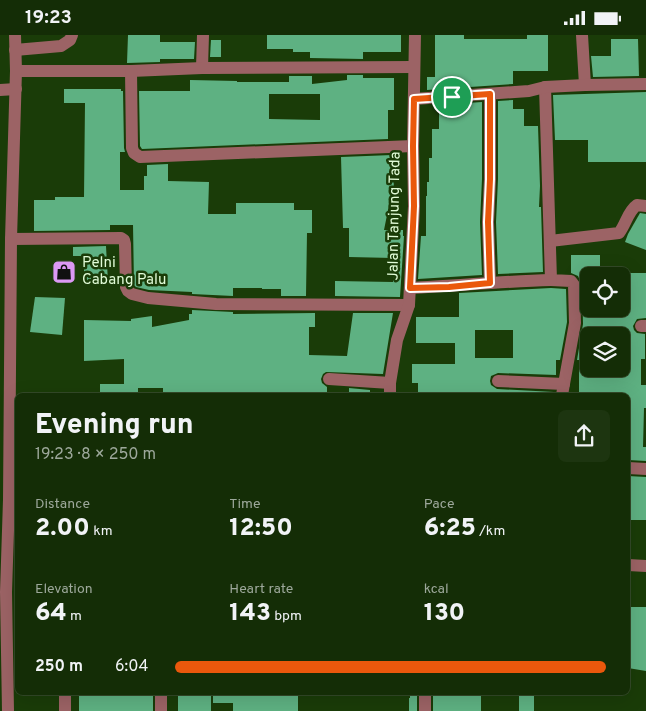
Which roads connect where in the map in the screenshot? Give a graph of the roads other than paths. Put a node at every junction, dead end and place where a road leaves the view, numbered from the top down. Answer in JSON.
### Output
{"nodes":[{"id":1,"x":15,"y":35,"type":"edge"},
{"id":2,"x":72,"y":35,"type":"edge"},
{"id":3,"x":203,"y":35,"type":"edge"},
{"id":4,"x":415,"y":35,"type":"edge"},
{"id":5,"x":582,"y":35,"type":"edge"},
{"id":6,"x":15,"y":49,"type":"junction"},
{"id":7,"x":414,"y":67,"type":"junction"},
{"id":8,"x":202,"y":68,"type":"junction"},
{"id":9,"x":16,"y":71,"type":"junction"},
{"id":10,"x":131,"y":71,"type":"junction"},
{"id":11,"x":646,"y":84,"type":"edge"},
{"id":12,"x":585,"y":85,"type":"junction"},
{"id":13,"x":545,"y":87,"type":"junction"},
{"id":14,"x":16,"y":89,"type":"junction"},
{"id":15,"x":0,"y":90,"type":"edge"},
{"id":16,"x":490,"y":94,"type":"junction"},
{"id":17,"x":414,"y":99,"type":"junction"},
{"id":18,"x":413,"y":146,"type":"junction"},
{"id":19,"x":646,"y":206,"type":"edge"},
{"id":20,"x":11,"y":239,"type":"junction"},
{"id":21,"x":550,"y":241,"type":"junction"},
{"id":22,"x":551,"y":280,"type":"junction"},
{"id":23,"x":490,"y":283,"type":"junction"},
{"id":24,"x":410,"y":288,"type":"junction"},
{"id":25,"x":409,"y":305,"type":"junction"},
{"id":26,"x":5,"y":351,"type":"edge"},
{"id":27,"x":329,"y":379,"type":"dead end"},
{"id":28,"x":498,"y":381,"type":"dead end"},
{"id":29,"x":390,"y":389,"type":"edge"},
{"id":30,"x":563,"y":390,"type":"edge"},
{"id":31,"x":14,"y":414,"type":"edge"},
{"id":32,"x":630,"y":468,"type":"edge"},
{"id":33,"x":646,"y":469,"type":"edge"},
{"id":34,"x":13,"y":500,"type":"edge"},
{"id":35,"x":630,"y":565,"type":"edge"},
{"id":36,"x":646,"y":566,"type":"edge"},
{"id":37,"x":3,"y":592,"type":"edge"},
{"id":38,"x":12,"y":631,"type":"edge"},
{"id":39,"x":65,"y":695,"type":"edge"},
{"id":40,"x":162,"y":695,"type":"edge"},
{"id":41,"x":425,"y":695,"type":"edge"},
{"id":42,"x":8,"y":711,"type":"edge"},
{"id":43,"x":65,"y":711,"type":"edge"},
{"id":44,"x":161,"y":711,"type":"edge"},
{"id":45,"x":425,"y":711,"type":"edge"}],
"edges":[{"from":1,"to":6,"type":"street"},
{"from":2,"to":6,"type":"street"},
{"from":3,"to":8,"type":"street"},
{"from":4,"to":7,"type":"street","name":"Jalan Tanjung Tada"},
{"from":5,"to":12,"type":"street"},
{"from":6,"to":9,"type":"street"},
{"from":7,"to":8,"type":"street"},
{"from":7,"to":17,"type":"street","name":"Jalan Tanjung Tada"},
{"from":8,"to":10,"type":"street"},
{"from":9,"to":10,"type":"street"},
{"from":9,"to":14,"type":"street"},
{"from":10,"to":18,"type":"street"},
{"from":11,"to":12,"type":"street"},
{"from":12,"to":13,"type":"street"},
{"from":13,"to":16,"type":"street"},
{"from":13,"to":21,"type":"street"},
{"from":14,"to":15,"type":"street"},
{"from":14,"to":20,"type":"street"},
{"from":16,"to":17,"type":"street"},
{"from":16,"to":23,"type":"street"},
{"from":17,"to":18,"type":"street","name":"Jalan Tanjung Tada"},
{"from":18,"to":24,"type":"street","name":"Jalan Tanjung Tada"},
{"from":19,"to":21,"type":"street"},
{"from":20,"to":25,"type":"street"},
{"from":20,"to":26,"type":"street"},
{"from":21,"to":22,"type":"street"},
{"from":22,"to":23,"type":"street"},
{"from":22,"to":30,"type":"street"},
{"from":23,"to":24,"type":"street"},
{"from":24,"to":25,"type":"street","name":"Jalan Tanjung Tada"},
{"from":25,"to":29,"type":"street","name":"Jalan Tanjung Tada"},
{"from":26,"to":31,"type":"street"},
{"from":27,"to":29,"type":"street"},
{"from":28,"to":30,"type":"street"},
{"from":31,"to":34,"type":"street"},
{"from":32,"to":33,"type":"street"},
{"from":34,"to":37,"type":"street"},
{"from":35,"to":36,"type":"street"},
{"from":37,"to":38,"type":"street"},
{"from":38,"to":42,"type":"street"},
{"from":39,"to":43,"type":"street"},
{"from":40,"to":44,"type":"street"},
{"from":41,"to":45,"type":"street"}]}
